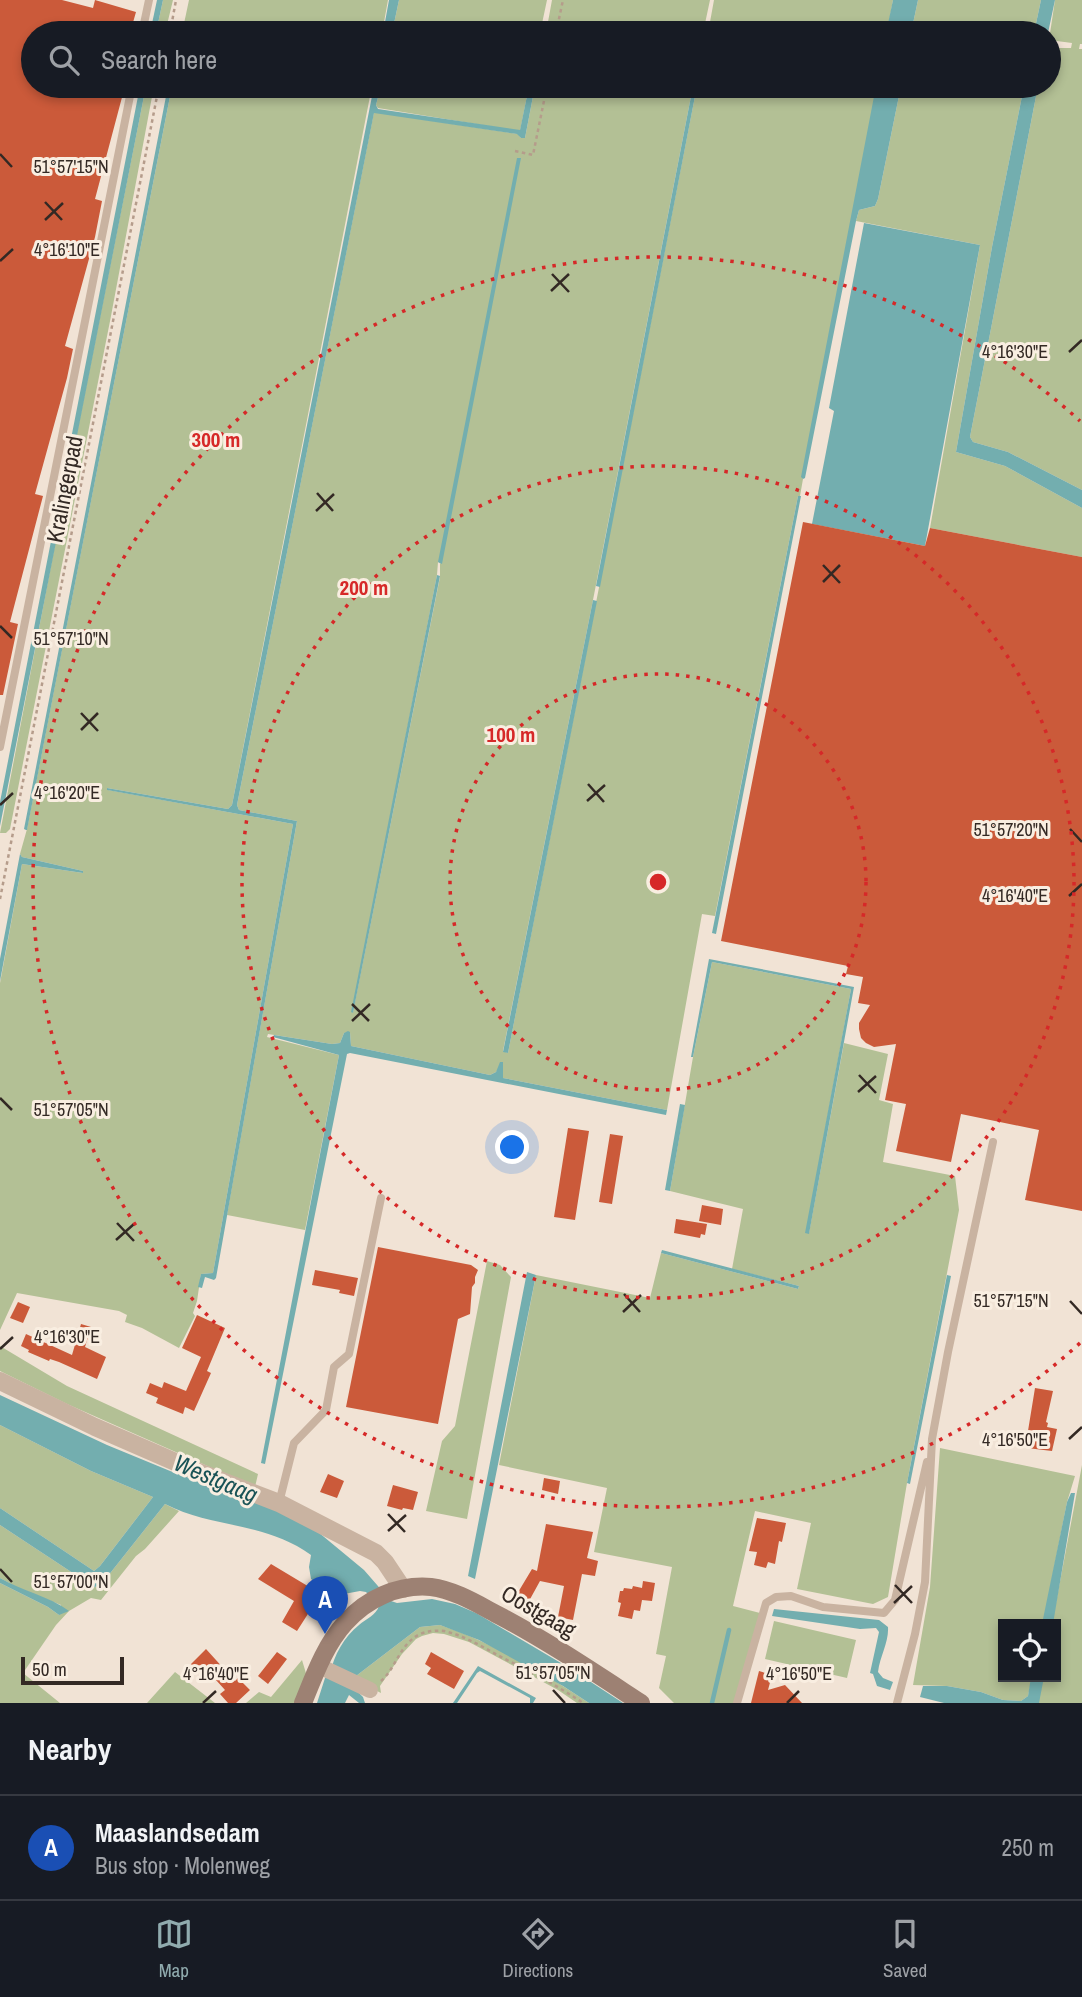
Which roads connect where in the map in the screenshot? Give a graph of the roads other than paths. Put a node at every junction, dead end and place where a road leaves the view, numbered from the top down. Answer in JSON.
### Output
{"nodes":[{"id":1,"x":149,"y":0,"type":"edge"},
{"id":2,"x":145,"y":21,"type":"edge"},
{"id":3,"x":130,"y":98,"type":"edge"},
{"id":4,"x":0,"y":747,"type":"edge"},
{"id":5,"x":993,"y":1142,"type":"dead end"},
{"id":6,"x":381,"y":1198,"type":"dead end"},
{"id":7,"x":0,"y":1381,"type":"edge"},
{"id":8,"x":932,"y":1439,"type":"junction"},
{"id":9,"x":279,"y":1503,"type":"junction"},
{"id":10,"x":394,"y":1591,"type":"junction"},
{"id":11,"x":321,"y":1667,"type":"junction"},
{"id":12,"x":363,"y":1687,"type":"road end"},
{"id":13,"x":303,"y":1703,"type":"edge"},
{"id":14,"x":641,"y":1703,"type":"edge"},
{"id":15,"x":737,"y":1703,"type":"edge"},
{"id":16,"x":897,"y":1703,"type":"edge"}],
"edges":[{"from":1,"to":2,"type":"lane"},
{"from":3,"to":4,"type":"lane"},
{"from":5,"to":8,"type":"lane"},
{"from":6,"to":9,"type":"lane"},
{"from":7,"to":9,"type":"street"},
{"from":8,"to":15,"type":"lane"},
{"from":8,"to":16,"type":"lane"},
{"from":9,"to":10,"type":"street"},
{"from":10,"to":11,"type":"main road"},
{"from":10,"to":14,"type":"main road","name":"Oostgaag"},
{"from":11,"to":12,"type":"street"},
{"from":11,"to":13,"type":"main road"}]}
